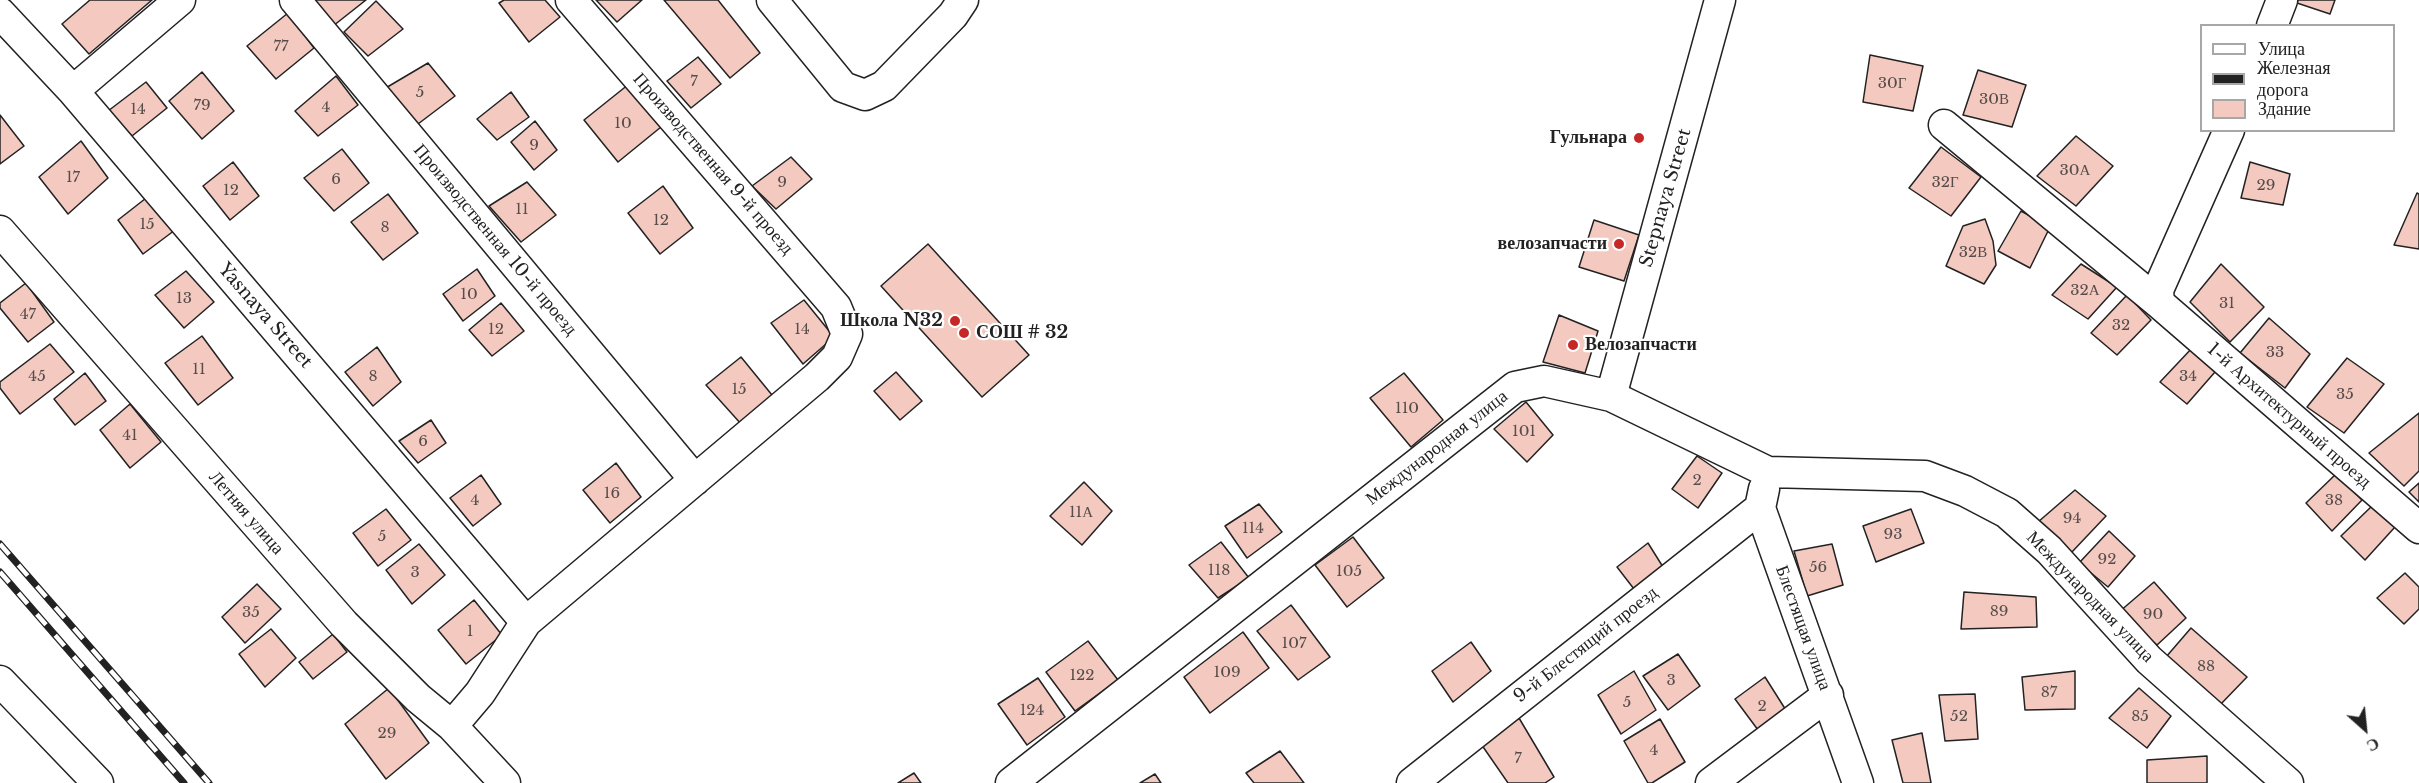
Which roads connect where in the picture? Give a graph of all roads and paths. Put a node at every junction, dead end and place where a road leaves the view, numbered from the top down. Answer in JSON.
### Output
{"nodes":[{"id":1,"x":180,"y":0,"type":"edge"},
{"id":2,"x":295,"y":0,"type":"edge"},
{"id":3,"x":571,"y":0,"type":"edge"},
{"id":4,"x":772,"y":0,"type":"edge"},
{"id":5,"x":1720,"y":0,"type":"edge"},
{"id":6,"x":2282,"y":0,"type":"edge"},
{"id":7,"x":952,"y":5,"type":"edge"},
{"id":8,"x":0,"y":13,"type":"edge"},
{"id":9,"x":2273,"y":24,"type":"edge"},
{"id":10,"x":73,"y":91,"type":"junction"},
{"id":11,"x":1944,"y":125,"type":"dead end"},
{"id":12,"x":2228,"y":132,"type":"edge"},
{"id":13,"x":0,"y":231,"type":"edge"},
{"id":14,"x":2159,"y":303,"type":"junction"},
{"id":15,"x":1611,"y":396,"type":"junction"},
{"id":16,"x":1768,"y":472,"type":"junction"},
{"id":17,"x":695,"y":480,"type":"junction"},
{"id":18,"x":1760,"y":508,"type":"junction"},
{"id":19,"x":2419,"y":528,"type":"edge"},
{"id":20,"x":526,"y":622,"type":"junction"},
{"id":21,"x":0,"y":681,"type":"edge"},
{"id":22,"x":1828,"y":695,"type":"junction"},
{"id":23,"x":452,"y":726,"type":"junction"},
{"id":24,"x":98,"y":783,"type":"edge"},
{"id":25,"x":505,"y":783,"type":"edge"},
{"id":26,"x":1011,"y":783,"type":"edge"},
{"id":27,"x":1412,"y":783,"type":"edge"},
{"id":28,"x":1711,"y":783,"type":"edge"},
{"id":29,"x":1858,"y":783,"type":"edge"},
{"id":30,"x":2288,"y":783,"type":"edge"}],
"edges":[{"from":1,"to":10,"type":"street"},
{"from":2,"to":17,"type":"street","name":"Производственная 10-й проезд"},
{"from":3,"to":17,"type":"street","name":"Производственная 9-й проезд"},
{"from":4,"to":7,"type":"street"},
{"from":5,"to":15,"type":"street","name":"Stepnaya Street"},
{"from":6,"to":9,"type":"street"},
{"from":8,"to":10,"type":"street","name":"Yasnaya Street"},
{"from":10,"to":20,"type":"street","name":"Yasnaya Street"},
{"from":11,"to":14,"type":"street","name":"1-й Архитектурный проезд"},
{"from":12,"to":14,"type":"street"},
{"from":13,"to":23,"type":"street","name":"Летняя улица"},
{"from":14,"to":19,"type":"street","name":"1-й Архитектурный проезд"},
{"from":15,"to":16,"type":"street","name":"Международная улица"},
{"from":15,"to":26,"type":"street","name":"Международная улица"},
{"from":16,"to":18,"type":"street"},
{"from":16,"to":30,"type":"street","name":"Международная улица"},
{"from":17,"to":20,"type":"street"},
{"from":18,"to":22,"type":"street","name":"Блестящая улица"},
{"from":18,"to":27,"type":"street","name":"9-й Блестящий проезд"},
{"from":20,"to":23,"type":"street"},
{"from":21,"to":24,"type":"street"},
{"from":22,"to":28,"type":"street"},
{"from":22,"to":29,"type":"street","name":"Блестящая улица"},
{"from":23,"to":25,"type":"street","name":"Летняя улица"}]}
